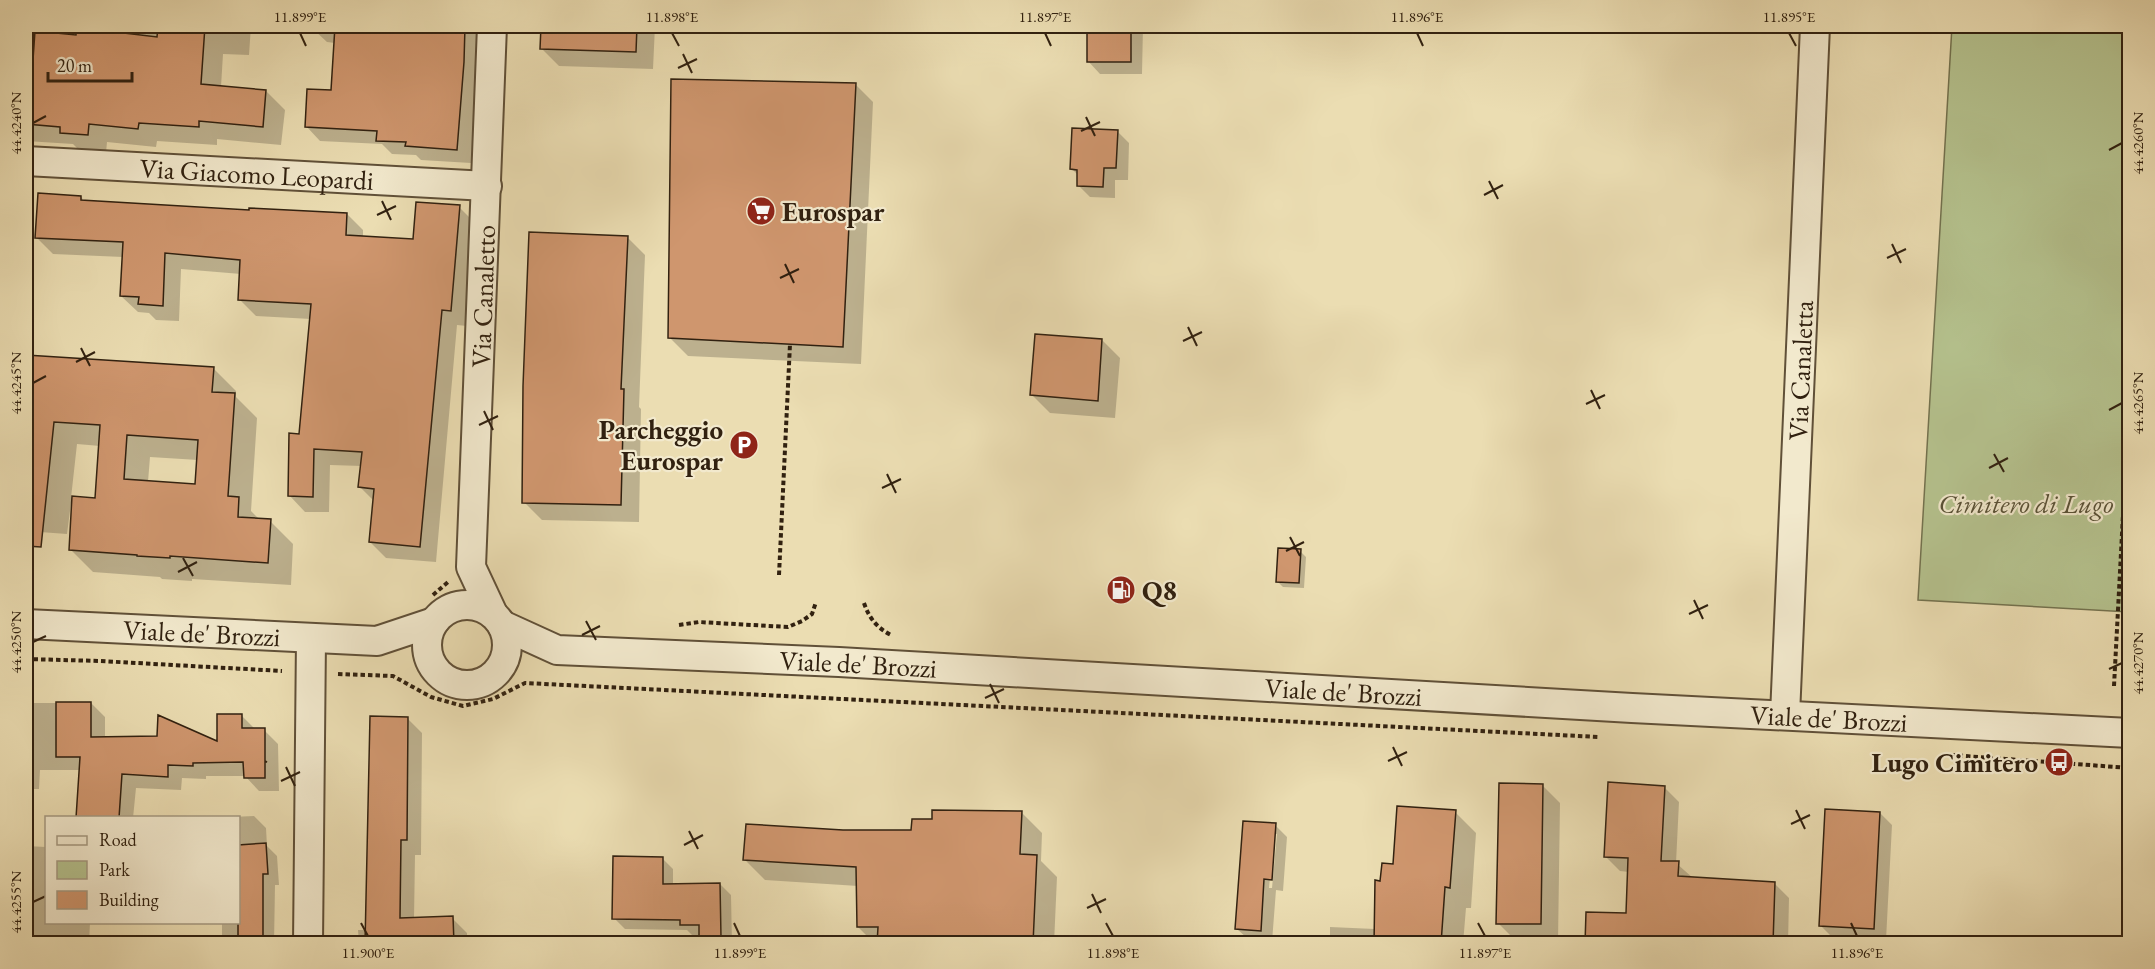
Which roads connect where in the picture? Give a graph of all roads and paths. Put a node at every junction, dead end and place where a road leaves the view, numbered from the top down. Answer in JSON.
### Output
{"nodes":[{"id":1,"x":492,"y":26,"type":"edge"},
{"id":2,"x":1815,"y":26,"type":"edge"},
{"id":3,"x":26,"y":161,"type":"edge"},
{"id":4,"x":487,"y":186,"type":"junction"},
{"id":5,"x":790,"y":344,"type":"dead end"},
{"id":6,"x":2130,"y":382,"type":"edge"},
{"id":7,"x":471,"y":567,"type":"junction"},
{"id":8,"x":779,"y":575,"type":"dead end"},
{"id":9,"x":864,"y":603,"type":"dead end"},
{"id":10,"x":439,"y":617,"type":"junction"},
{"id":11,"x":498,"y":620,"type":"junction"},
{"id":12,"x":26,"y":624,"type":"edge"},
{"id":13,"x":311,"y":638,"type":"junction"},
{"id":14,"x":897,"y":638,"type":"dead end"},
{"id":15,"x":377,"y":641,"type":"junction"},
{"id":16,"x":557,"y":650,"type":"junction"},
{"id":17,"x":26,"y":659,"type":"edge"},
{"id":18,"x":436,"y":671,"type":"junction"},
{"id":19,"x":311,"y":673,"type":"junction"},
{"id":20,"x":495,"y":674,"type":"junction"},
{"id":21,"x":2114,"y":686,"type":"dead end"},
{"id":22,"x":1785,"y":715,"type":"junction"},
{"id":23,"x":2130,"y":732,"type":"edge"},
{"id":24,"x":1608,"y":738,"type":"dead end"},
{"id":25,"x":1940,"y":754,"type":"dead end"},
{"id":26,"x":2130,"y":768,"type":"edge"},
{"id":27,"x":308,"y":944,"type":"edge"}],
"edges":[{"from":1,"to":4,"type":"street","name":"Via Canaletto"},
{"from":2,"to":22,"type":"street","name":"Via Canaletta"},
{"from":3,"to":4,"type":"street","name":"Via Giacomo Leopardi"},
{"from":4,"to":7,"type":"street","name":"Via Canaletto"},
{"from":5,"to":8,"type":"path"},
{"from":6,"to":21,"type":"path"},
{"from":7,"to":10,"type":"street","name":"Via Canaletto"},
{"from":7,"to":11,"type":"street","name":"Via Canaletto"},
{"from":9,"to":14,"type":"path"},
{"from":10,"to":11,"type":"street","name":"Viale de' Brozzi"},
{"from":10,"to":15,"type":"street","name":"Viale de' Brozzi"},
{"from":10,"to":18,"type":"street"},
{"from":11,"to":16,"type":"street","name":"Viale de' Brozzi"},
{"from":11,"to":20,"type":"street"},
{"from":12,"to":13,"type":"street","name":"Viale de' Brozzi"},
{"from":13,"to":15,"type":"street","name":"Viale de' Brozzi"},
{"from":13,"to":19,"type":"street"},
{"from":15,"to":18,"type":"street","name":"Viale de' Brozzi"},
{"from":16,"to":20,"type":"street","name":"Viale de' Brozzi"},
{"from":16,"to":22,"type":"street","name":"Viale de' Brozzi"},
{"from":17,"to":19,"type":"path"},
{"from":18,"to":20,"type":"street","name":"Viale de' Brozzi"},
{"from":19,"to":24,"type":"path"},
{"from":19,"to":27,"type":"street"},
{"from":22,"to":23,"type":"street","name":"Viale de' Brozzi"},
{"from":25,"to":26,"type":"path"}]}
